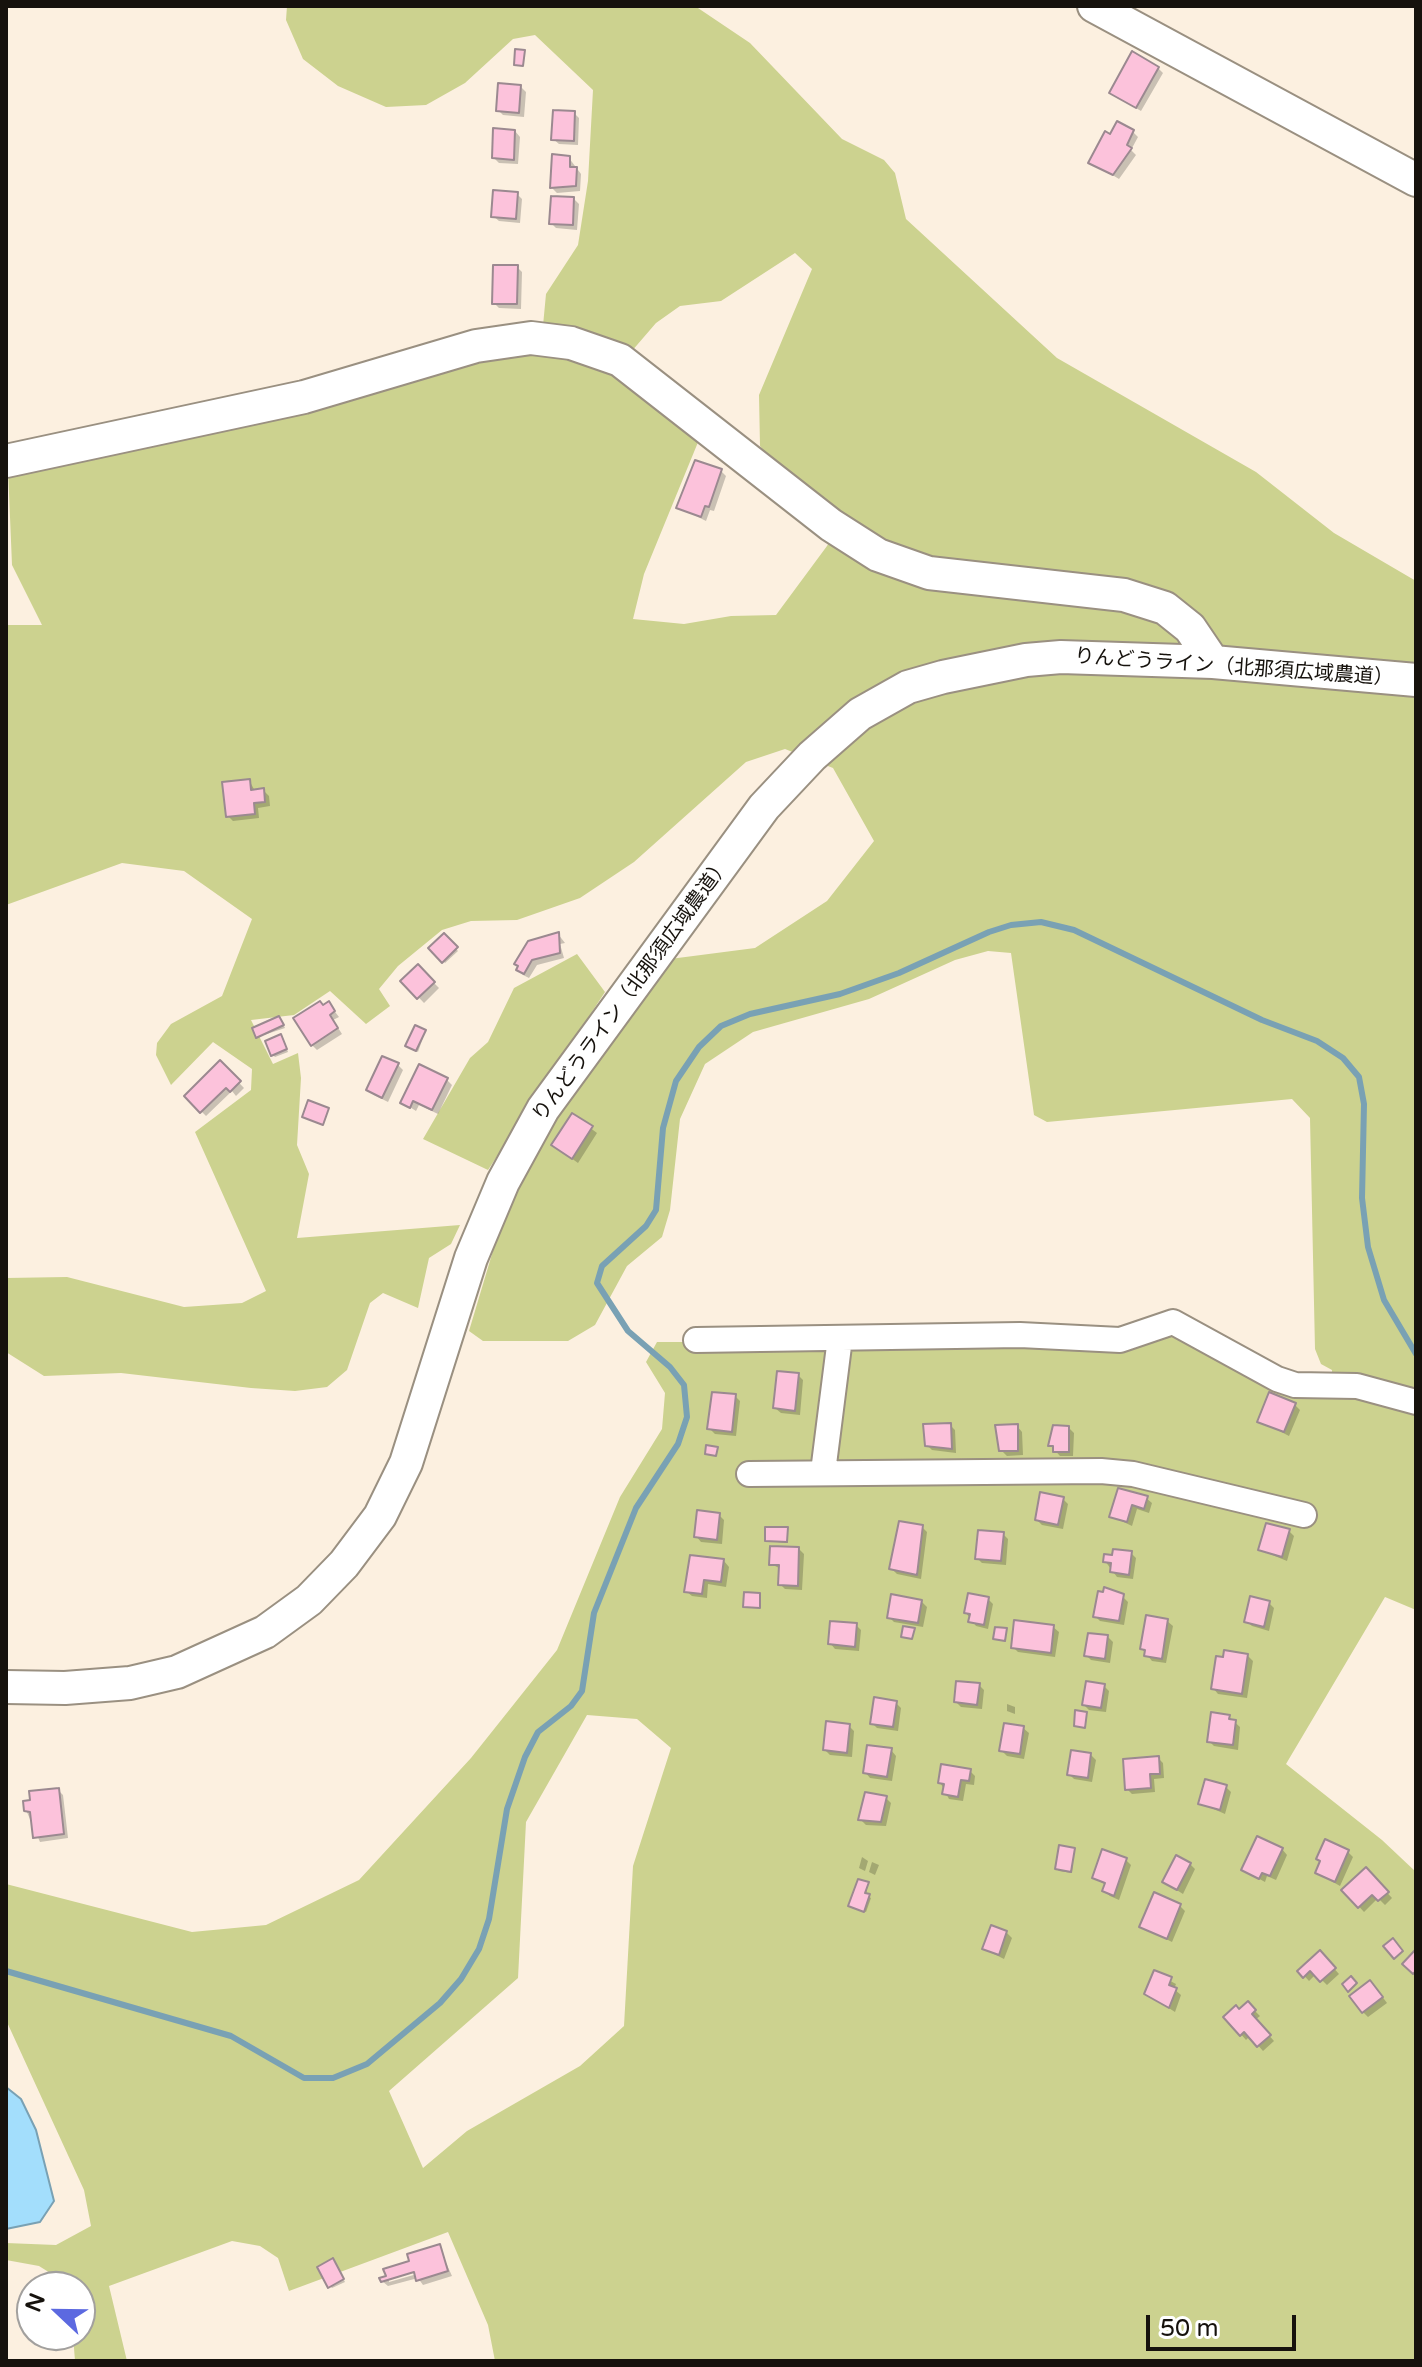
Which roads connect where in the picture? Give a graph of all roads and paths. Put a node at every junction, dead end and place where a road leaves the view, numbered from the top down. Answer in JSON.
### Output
{"nodes":[{"id":1,"x":1094,"y":6,"type":"edge"},
{"id":2,"x":1416,"y":180,"type":"edge"},
{"id":3,"x":6,"y":461,"type":"edge"},
{"id":4,"x":1213,"y":662,"type":"junction"},
{"id":5,"x":1416,"y":680,"type":"edge"},
{"id":6,"x":840,"y":1338,"type":"junction"},
{"id":7,"x":696,"y":1340,"type":"dead end"},
{"id":8,"x":1416,"y":1402,"type":"edge"},
{"id":9,"x":823,"y":1472,"type":"junction"},
{"id":10,"x":749,"y":1474,"type":"dead end"},
{"id":11,"x":1304,"y":1515,"type":"dead end"},
{"id":12,"x":6,"y":1687,"type":"edge"}],
"edges":[{"from":1,"to":2,"type":"street"},
{"from":3,"to":4,"type":"street"},
{"from":4,"to":5,"type":"street","name":"りんどうライン（北那須広域農道）"},
{"from":4,"to":12,"type":"street","name":"りんどうライン（北那須広域農道）"},
{"from":6,"to":7,"type":"street"},
{"from":6,"to":8,"type":"street"},
{"from":6,"to":9,"type":"street"},
{"from":9,"to":10,"type":"street"},
{"from":9,"to":11,"type":"street"}]}
